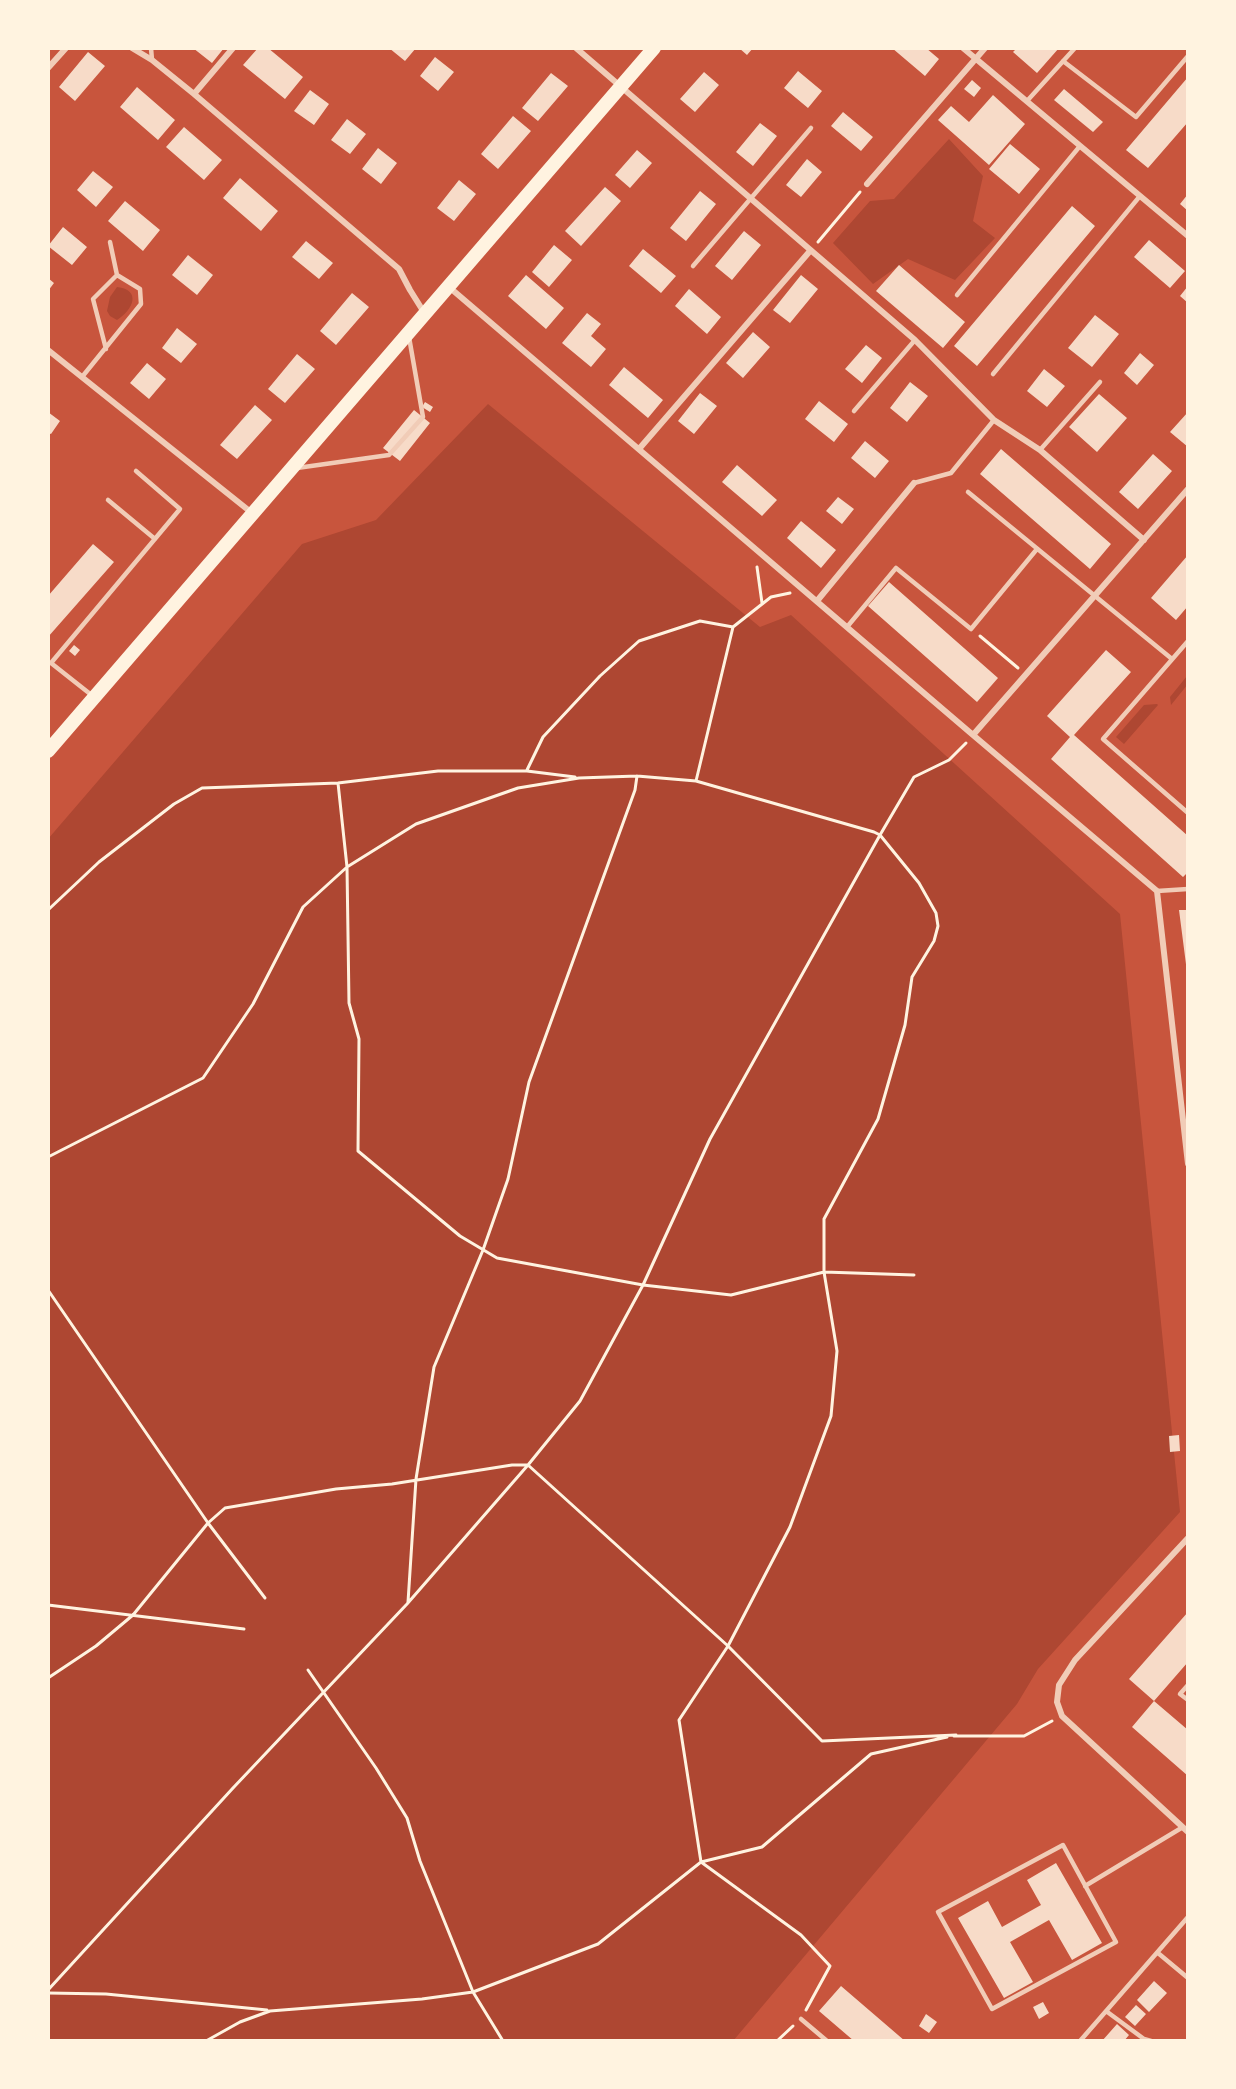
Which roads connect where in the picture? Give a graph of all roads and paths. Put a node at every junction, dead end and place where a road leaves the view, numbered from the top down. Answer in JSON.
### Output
{"nodes":[{"id":1,"x":66,"y":48,"type":"edge"},
{"id":2,"x":132,"y":48,"type":"edge"},
{"id":3,"x":151,"y":48,"type":"edge"},
{"id":4,"x":233,"y":48,"type":"edge"},
{"id":5,"x":576,"y":48,"type":"edge"},
{"id":6,"x":654,"y":48,"type":"edge"},
{"id":7,"x":963,"y":48,"type":"edge"},
{"id":8,"x":985,"y":48,"type":"edge"},
{"id":9,"x":1075,"y":48,"type":"edge"},
{"id":10,"x":1188,"y":56,"type":"edge"},
{"id":11,"x":975,"y":58,"type":"junction"},
{"id":12,"x":152,"y":60,"type":"junction"},
{"id":13,"x":1063,"y":61,"type":"junction"},
{"id":14,"x":48,"y":68,"type":"edge"},
{"id":15,"x":621,"y":87,"type":"junction"},
{"id":16,"x":194,"y":94,"type":"junction"},
{"id":17,"x":1027,"y":101,"type":"junction"},
{"id":18,"x":811,"y":128,"type":"dead end"},
{"id":19,"x":1080,"y":146,"type":"junction"},
{"id":20,"x":867,"y":184,"type":"joint"},
{"id":21,"x":1140,"y":196,"type":"junction"},
{"id":22,"x":751,"y":198,"type":"junction"},
{"id":23,"x":1188,"y":236,"type":"edge"},
{"id":24,"x":110,"y":242,"type":"dead end"},
{"id":25,"x":810,"y":251,"type":"junction"},
{"id":26,"x":693,"y":266,"type":"dead end"},
{"id":27,"x":117,"y":275,"type":"junction"},
{"id":28,"x":448,"y":287,"type":"junction"},
{"id":29,"x":957,"y":295,"type":"dead end"},
{"id":30,"x":425,"y":314,"type":"junction"},
{"id":31,"x":408,"y":335,"type":"junction"},
{"id":32,"x":915,"y":340,"type":"junction"},
{"id":33,"x":105,"y":349,"type":"junction"},
{"id":34,"x":48,"y":350,"type":"edge"},
{"id":35,"x":993,"y":374,"type":"dead end"},
{"id":36,"x":82,"y":377,"type":"junction"},
{"id":37,"x":1100,"y":382,"type":"dead end"},
{"id":38,"x":854,"y":411,"type":"dead end"},
{"id":39,"x":994,"y":420,"type":"junction"},
{"id":40,"x":639,"y":449,"type":"junction"},
{"id":41,"x":1040,"y":450,"type":"junction"},
{"id":42,"x":292,"y":468,"type":"junction"},
{"id":43,"x":136,"y":471,"type":"dead end"},
{"id":44,"x":914,"y":483,"type":"joint"},
{"id":45,"x":1188,"y":489,"type":"edge"},
{"id":46,"x":968,"y":492,"type":"dead end"},
{"id":47,"x":108,"y":500,"type":"dead end"},
{"id":48,"x":253,"y":514,"type":"junction"},
{"id":49,"x":155,"y":539,"type":"junction"},
{"id":50,"x":1143,"y":540,"type":"junction"},
{"id":51,"x":755,"y":548,"type":"junction"},
{"id":52,"x":1037,"y":549,"type":"junction"},
{"id":53,"x":804,"y":590,"type":"junction"},
{"id":54,"x":1094,"y":596,"type":"junction"},
{"id":55,"x":817,"y":601,"type":"junction"},
{"id":56,"x":762,"y":603,"type":"junction"},
{"id":57,"x":733,"y":627,"type":"junction"},
{"id":58,"x":847,"y":627,"type":"junction"},
{"id":59,"x":971,"y":629,"type":"junction"},
{"id":60,"x":1188,"y":641,"type":"edge"},
{"id":61,"x":1172,"y":659,"type":"junction"},
{"id":62,"x":1026,"y":675,"type":"junction"},
{"id":63,"x":94,"y":698,"type":"junction"},
{"id":64,"x":973,"y":735,"type":"junction"},
{"id":65,"x":48,"y":751,"type":"edge"},
{"id":66,"x":526,"y":771,"type":"junction"},
{"id":67,"x":638,"y":776,"type":"junction"},
{"id":68,"x":579,"y":778,"type":"junction"},
{"id":69,"x":696,"y":781,"type":"junction"},
{"id":70,"x":338,"y":783,"type":"junction"},
{"id":71,"x":1188,"y":813,"type":"edge"},
{"id":72,"x":880,"y":835,"type":"junction"},
{"id":73,"x":348,"y":867,"type":"junction"},
{"id":74,"x":1188,"y":889,"type":"edge"},
{"id":75,"x":1156,"y":891,"type":"junction"},
{"id":76,"x":48,"y":910,"type":"edge"},
{"id":77,"x":1188,"y":1090,"type":"edge"},
{"id":78,"x":1180,"y":1091,"type":"junction"},
{"id":79,"x":48,"y":1157,"type":"edge"},
{"id":80,"x":1188,"y":1164,"type":"edge"},
{"id":81,"x":483,"y":1250,"type":"junction"},
{"id":82,"x":824,"y":1272,"type":"junction"},
{"id":83,"x":914,"y":1275,"type":"dead end"},
{"id":84,"x":643,"y":1285,"type":"junction"},
{"id":85,"x":48,"y":1290,"type":"edge"},
{"id":86,"x":528,"y":1465,"type":"junction"},
{"id":87,"x":416,"y":1479,"type":"junction"},
{"id":88,"x":208,"y":1523,"type":"junction"},
{"id":89,"x":1188,"y":1538,"type":"edge"},
{"id":90,"x":265,"y":1598,"type":"dead end"},
{"id":91,"x":407,"y":1604,"type":"junction"},
{"id":92,"x":48,"y":1605,"type":"edge"},
{"id":93,"x":132,"y":1615,"type":"junction"},
{"id":94,"x":244,"y":1629,"type":"dead end"},
{"id":95,"x":728,"y":1646,"type":"junction"},
{"id":96,"x":308,"y":1671,"type":"dead end"},
{"id":97,"x":48,"y":1678,"type":"edge"},
{"id":98,"x":1188,"y":1685,"type":"edge"},
{"id":99,"x":324,"y":1692,"type":"junction"},
{"id":100,"x":1188,"y":1700,"type":"edge"},
{"id":101,"x":1062,"y":1716,"type":"junction"},
{"id":102,"x":956,"y":1735,"type":"junction"},
{"id":103,"x":1185,"y":1830,"type":"edge"},
{"id":104,"x":701,"y":1862,"type":"junction"},
{"id":105,"x":1085,"y":1886,"type":"junction"},
{"id":106,"x":1188,"y":1917,"type":"edge"},
{"id":107,"x":1158,"y":1953,"type":"junction"},
{"id":108,"x":1188,"y":1978,"type":"edge"},
{"id":109,"x":48,"y":1991,"type":"edge"},
{"id":110,"x":473,"y":1992,"type":"junction"},
{"id":111,"x":270,"y":2010,"type":"junction"},
{"id":112,"x":1106,"y":2011,"type":"junction"},
{"id":113,"x":801,"y":2019,"type":"junction"},
{"id":114,"x":206,"y":2041,"type":"edge"},
{"id":115,"x":503,"y":2041,"type":"edge"},
{"id":116,"x":777,"y":2041,"type":"edge"},
{"id":117,"x":827,"y":2041,"type":"edge"},
{"id":118,"x":1080,"y":2041,"type":"edge"},
{"id":119,"x":1151,"y":2041,"type":"edge"}],
"edges":[{"from":1,"to":14,"type":"street"},
{"from":2,"to":12,"type":"street"},
{"from":3,"to":12,"type":"lane"},
{"from":4,"to":16,"type":"street"},
{"from":5,"to":15,"type":"street"},
{"from":6,"to":15,"type":"main road"},
{"from":7,"to":11,"type":"street"},
{"from":8,"to":11,"type":"street"},
{"from":9,"to":13,"type":"lane"},
{"from":10,"to":13,"type":"lane"},
{"from":11,"to":17,"type":"street"},
{"from":11,"to":20,"type":"street"},
{"from":12,"to":16,"type":"street"},
{"from":13,"to":17,"type":"lane"},
{"from":15,"to":22,"type":"street"},
{"from":15,"to":28,"type":"main road"},
{"from":16,"to":30,"type":"street"},
{"from":17,"to":19,"type":"street"},
{"from":18,"to":22,"type":"lane"},
{"from":19,"to":21,"type":"street"},
{"from":19,"to":29,"type":"lane"},
{"from":20,"to":25,"type":"path"},
{"from":21,"to":23,"type":"street"},
{"from":21,"to":35,"type":"lane"},
{"from":22,"to":25,"type":"street"},
{"from":22,"to":26,"type":"lane"},
{"from":24,"to":27,"type":"lane"},
{"from":25,"to":32,"type":"street"},
{"from":25,"to":40,"type":"street"},
{"from":27,"to":33,"type":"lane"},
{"from":27,"to":33,"type":"lane"},
{"from":28,"to":30,"type":"main road"},
{"from":28,"to":40,"type":"street"},
{"from":30,"to":31,"type":"main road"},
{"from":31,"to":42,"type":"main road"},
{"from":31,"to":42,"type":"lane"},
{"from":32,"to":38,"type":"lane"},
{"from":32,"to":39,"type":"street"},
{"from":33,"to":36,"type":"lane"},
{"from":34,"to":36,"type":"street"},
{"from":36,"to":48,"type":"street"},
{"from":37,"to":41,"type":"lane"},
{"from":39,"to":41,"type":"street"},
{"from":39,"to":44,"type":"lane"},
{"from":40,"to":51,"type":"street"},
{"from":41,"to":50,"type":"street"},
{"from":42,"to":48,"type":"main road"},
{"from":43,"to":49,"type":"lane"},
{"from":44,"to":55,"type":"street"},
{"from":45,"to":50,"type":"street"},
{"from":46,"to":52,"type":"lane"},
{"from":47,"to":49,"type":"lane"},
{"from":48,"to":63,"type":"main road"},
{"from":49,"to":63,"type":"lane"},
{"from":50,"to":54,"type":"street"},
{"from":51,"to":53,"type":"street"},
{"from":51,"to":56,"type":"path"},
{"from":52,"to":54,"type":"lane"},
{"from":52,"to":59,"type":"lane"},
{"from":53,"to":55,"type":"street"},
{"from":53,"to":56,"type":"path"},
{"from":54,"to":61,"type":"lane"},
{"from":54,"to":62,"type":"street"},
{"from":55,"to":58,"type":"street"},
{"from":56,"to":57,"type":"path"},
{"from":57,"to":66,"type":"path"},
{"from":57,"to":69,"type":"path"},
{"from":58,"to":59,"type":"lane"},
{"from":58,"to":64,"type":"street"},
{"from":59,"to":62,"type":"path"},
{"from":60,"to":61,"type":"lane"},
{"from":61,"to":71,"type":"lane"},
{"from":62,"to":64,"type":"street"},
{"from":63,"to":65,"type":"main road"},
{"from":64,"to":72,"type":"path"},
{"from":64,"to":75,"type":"street"},
{"from":66,"to":68,"type":"path"},
{"from":66,"to":70,"type":"path"},
{"from":67,"to":68,"type":"path"},
{"from":67,"to":69,"type":"path"},
{"from":67,"to":81,"type":"path"},
{"from":68,"to":73,"type":"path"},
{"from":69,"to":72,"type":"path"},
{"from":70,"to":73,"type":"path"},
{"from":70,"to":76,"type":"path"},
{"from":72,"to":82,"type":"path"},
{"from":72,"to":84,"type":"path"},
{"from":73,"to":79,"type":"path"},
{"from":73,"to":81,"type":"path"},
{"from":74,"to":75,"type":"lane"},
{"from":75,"to":78,"type":"street"},
{"from":77,"to":78,"type":"lane"},
{"from":78,"to":80,"type":"street"},
{"from":81,"to":84,"type":"path"},
{"from":81,"to":87,"type":"path"},
{"from":82,"to":83,"type":"path"},
{"from":82,"to":84,"type":"path"},
{"from":82,"to":95,"type":"path"},
{"from":84,"to":86,"type":"path"},
{"from":85,"to":88,"type":"path"},
{"from":86,"to":87,"type":"path"},
{"from":86,"to":91,"type":"path"},
{"from":86,"to":95,"type":"path"},
{"from":87,"to":88,"type":"path"},
{"from":87,"to":91,"type":"path"},
{"from":88,"to":90,"type":"path"},
{"from":88,"to":93,"type":"path"},
{"from":89,"to":101,"type":"street"},
{"from":91,"to":99,"type":"path"},
{"from":92,"to":93,"type":"path"},
{"from":93,"to":94,"type":"path"},
{"from":93,"to":97,"type":"path"},
{"from":95,"to":102,"type":"path"},
{"from":95,"to":104,"type":"path"},
{"from":96,"to":99,"type":"path"},
{"from":98,"to":100,"type":"lane"},
{"from":99,"to":109,"type":"path"},
{"from":99,"to":110,"type":"path"},
{"from":101,"to":102,"type":"path"},
{"from":101,"to":103,"type":"street"},
{"from":102,"to":104,"type":"path"},
{"from":103,"to":105,"type":"lane"},
{"from":104,"to":110,"type":"path"},
{"from":104,"to":113,"type":"path"},
{"from":105,"to":105,"type":"lane"},
{"from":106,"to":107,"type":"lane"},
{"from":107,"to":108,"type":"lane"},
{"from":107,"to":112,"type":"lane"},
{"from":109,"to":111,"type":"path"},
{"from":110,"to":111,"type":"path"},
{"from":110,"to":115,"type":"path"},
{"from":111,"to":114,"type":"path"},
{"from":112,"to":118,"type":"lane"},
{"from":112,"to":119,"type":"lane"},
{"from":113,"to":116,"type":"path"},
{"from":113,"to":117,"type":"lane"}]}
